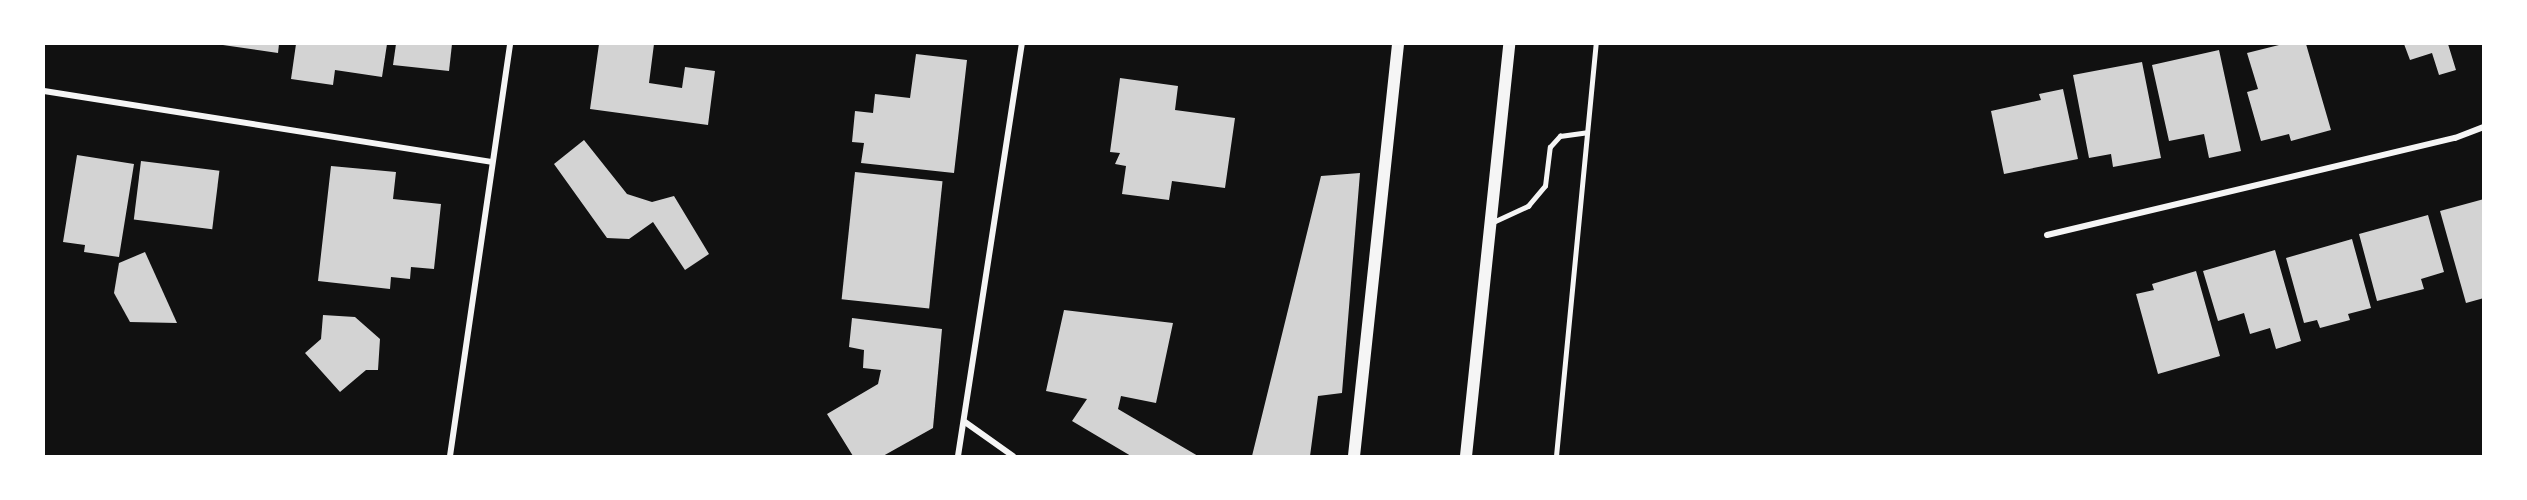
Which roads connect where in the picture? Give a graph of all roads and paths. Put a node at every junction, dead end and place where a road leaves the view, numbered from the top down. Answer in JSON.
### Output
{"nodes":[{"id":1,"x":510,"y":44,"type":"edge"},
{"id":2,"x":1022,"y":44,"type":"edge"},
{"id":3,"x":1398,"y":44,"type":"edge"},
{"id":4,"x":1509,"y":44,"type":"edge"},
{"id":5,"x":1596,"y":44,"type":"edge"},
{"id":6,"x":44,"y":91,"type":"edge"},
{"id":7,"x":2484,"y":127,"type":"edge"},
{"id":8,"x":1587,"y":132,"type":"junction"},
{"id":9,"x":491,"y":162,"type":"junction"},
{"id":10,"x":1489,"y":224,"type":"junction"},
{"id":11,"x":2047,"y":235,"type":"dead end"},
{"id":12,"x":965,"y":422,"type":"junction"},
{"id":13,"x":450,"y":456,"type":"edge"},
{"id":14,"x":958,"y":456,"type":"edge"},
{"id":15,"x":1013,"y":456,"type":"edge"},
{"id":16,"x":1354,"y":456,"type":"edge"},
{"id":17,"x":1466,"y":456,"type":"edge"},
{"id":18,"x":1556,"y":456,"type":"edge"}],
"edges":[{"from":1,"to":9,"type":"street"},
{"from":2,"to":12,"type":"street"},
{"from":3,"to":16,"type":"main road"},
{"from":4,"to":10,"type":"main road"},
{"from":5,"to":8,"type":"lane"},
{"from":6,"to":9,"type":"street"},
{"from":7,"to":11,"type":"street"},
{"from":8,"to":10,"type":"lane"},
{"from":8,"to":18,"type":"lane"},
{"from":9,"to":13,"type":"street"},
{"from":10,"to":17,"type":"main road"},
{"from":12,"to":14,"type":"street"},
{"from":12,"to":15,"type":"street"}]}
